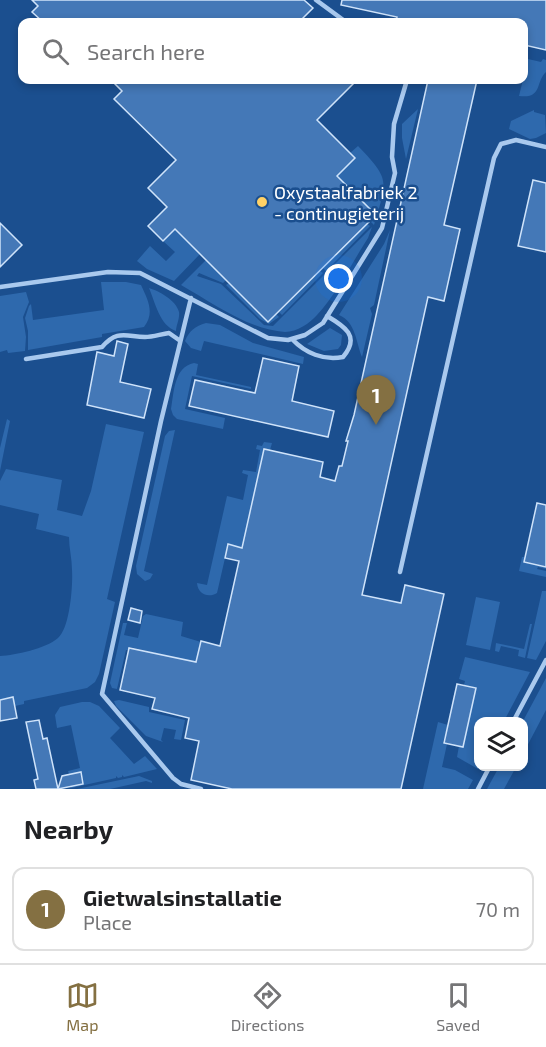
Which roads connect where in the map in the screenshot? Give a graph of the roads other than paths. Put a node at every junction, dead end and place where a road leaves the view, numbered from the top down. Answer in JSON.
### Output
{"nodes":[{"id":1,"x":316,"y":0,"type":"edge"},
{"id":2,"x":341,"y":18,"type":"edge"},
{"id":3,"x":406,"y":84,"type":"edge"},
{"id":4,"x":546,"y":147,"type":"edge"},
{"id":5,"x":0,"y":287,"type":"edge"},
{"id":6,"x":191,"y":298,"type":"junction"},
{"id":7,"x":327,"y":316,"type":"junction"},
{"id":8,"x":292,"y":339,"type":"junction"},
{"id":9,"x":179,"y":340,"type":"junction"},
{"id":10,"x":26,"y":359,"type":"dead end"},
{"id":11,"x":400,"y":572,"type":"dead end"},
{"id":12,"x":546,"y":660,"type":"edge"},
{"id":13,"x":516,"y":717,"type":"edge"},
{"id":14,"x":487,"y":771,"type":"edge"},
{"id":15,"x":201,"y":789,"type":"edge"},
{"id":16,"x":478,"y":789,"type":"edge"}],
"edges":[{"from":1,"to":2,"type":"lane"},
{"from":3,"to":7,"type":"lane"},
{"from":4,"to":11,"type":"lane"},
{"from":5,"to":6,"type":"lane"},
{"from":6,"to":8,"type":"lane"},
{"from":6,"to":9,"type":"lane"},
{"from":7,"to":8,"type":"lane"},
{"from":7,"to":8,"type":"lane"},
{"from":9,"to":10,"type":"lane"},
{"from":9,"to":15,"type":"lane"},
{"from":12,"to":13,"type":"lane"},
{"from":14,"to":16,"type":"lane"}]}
